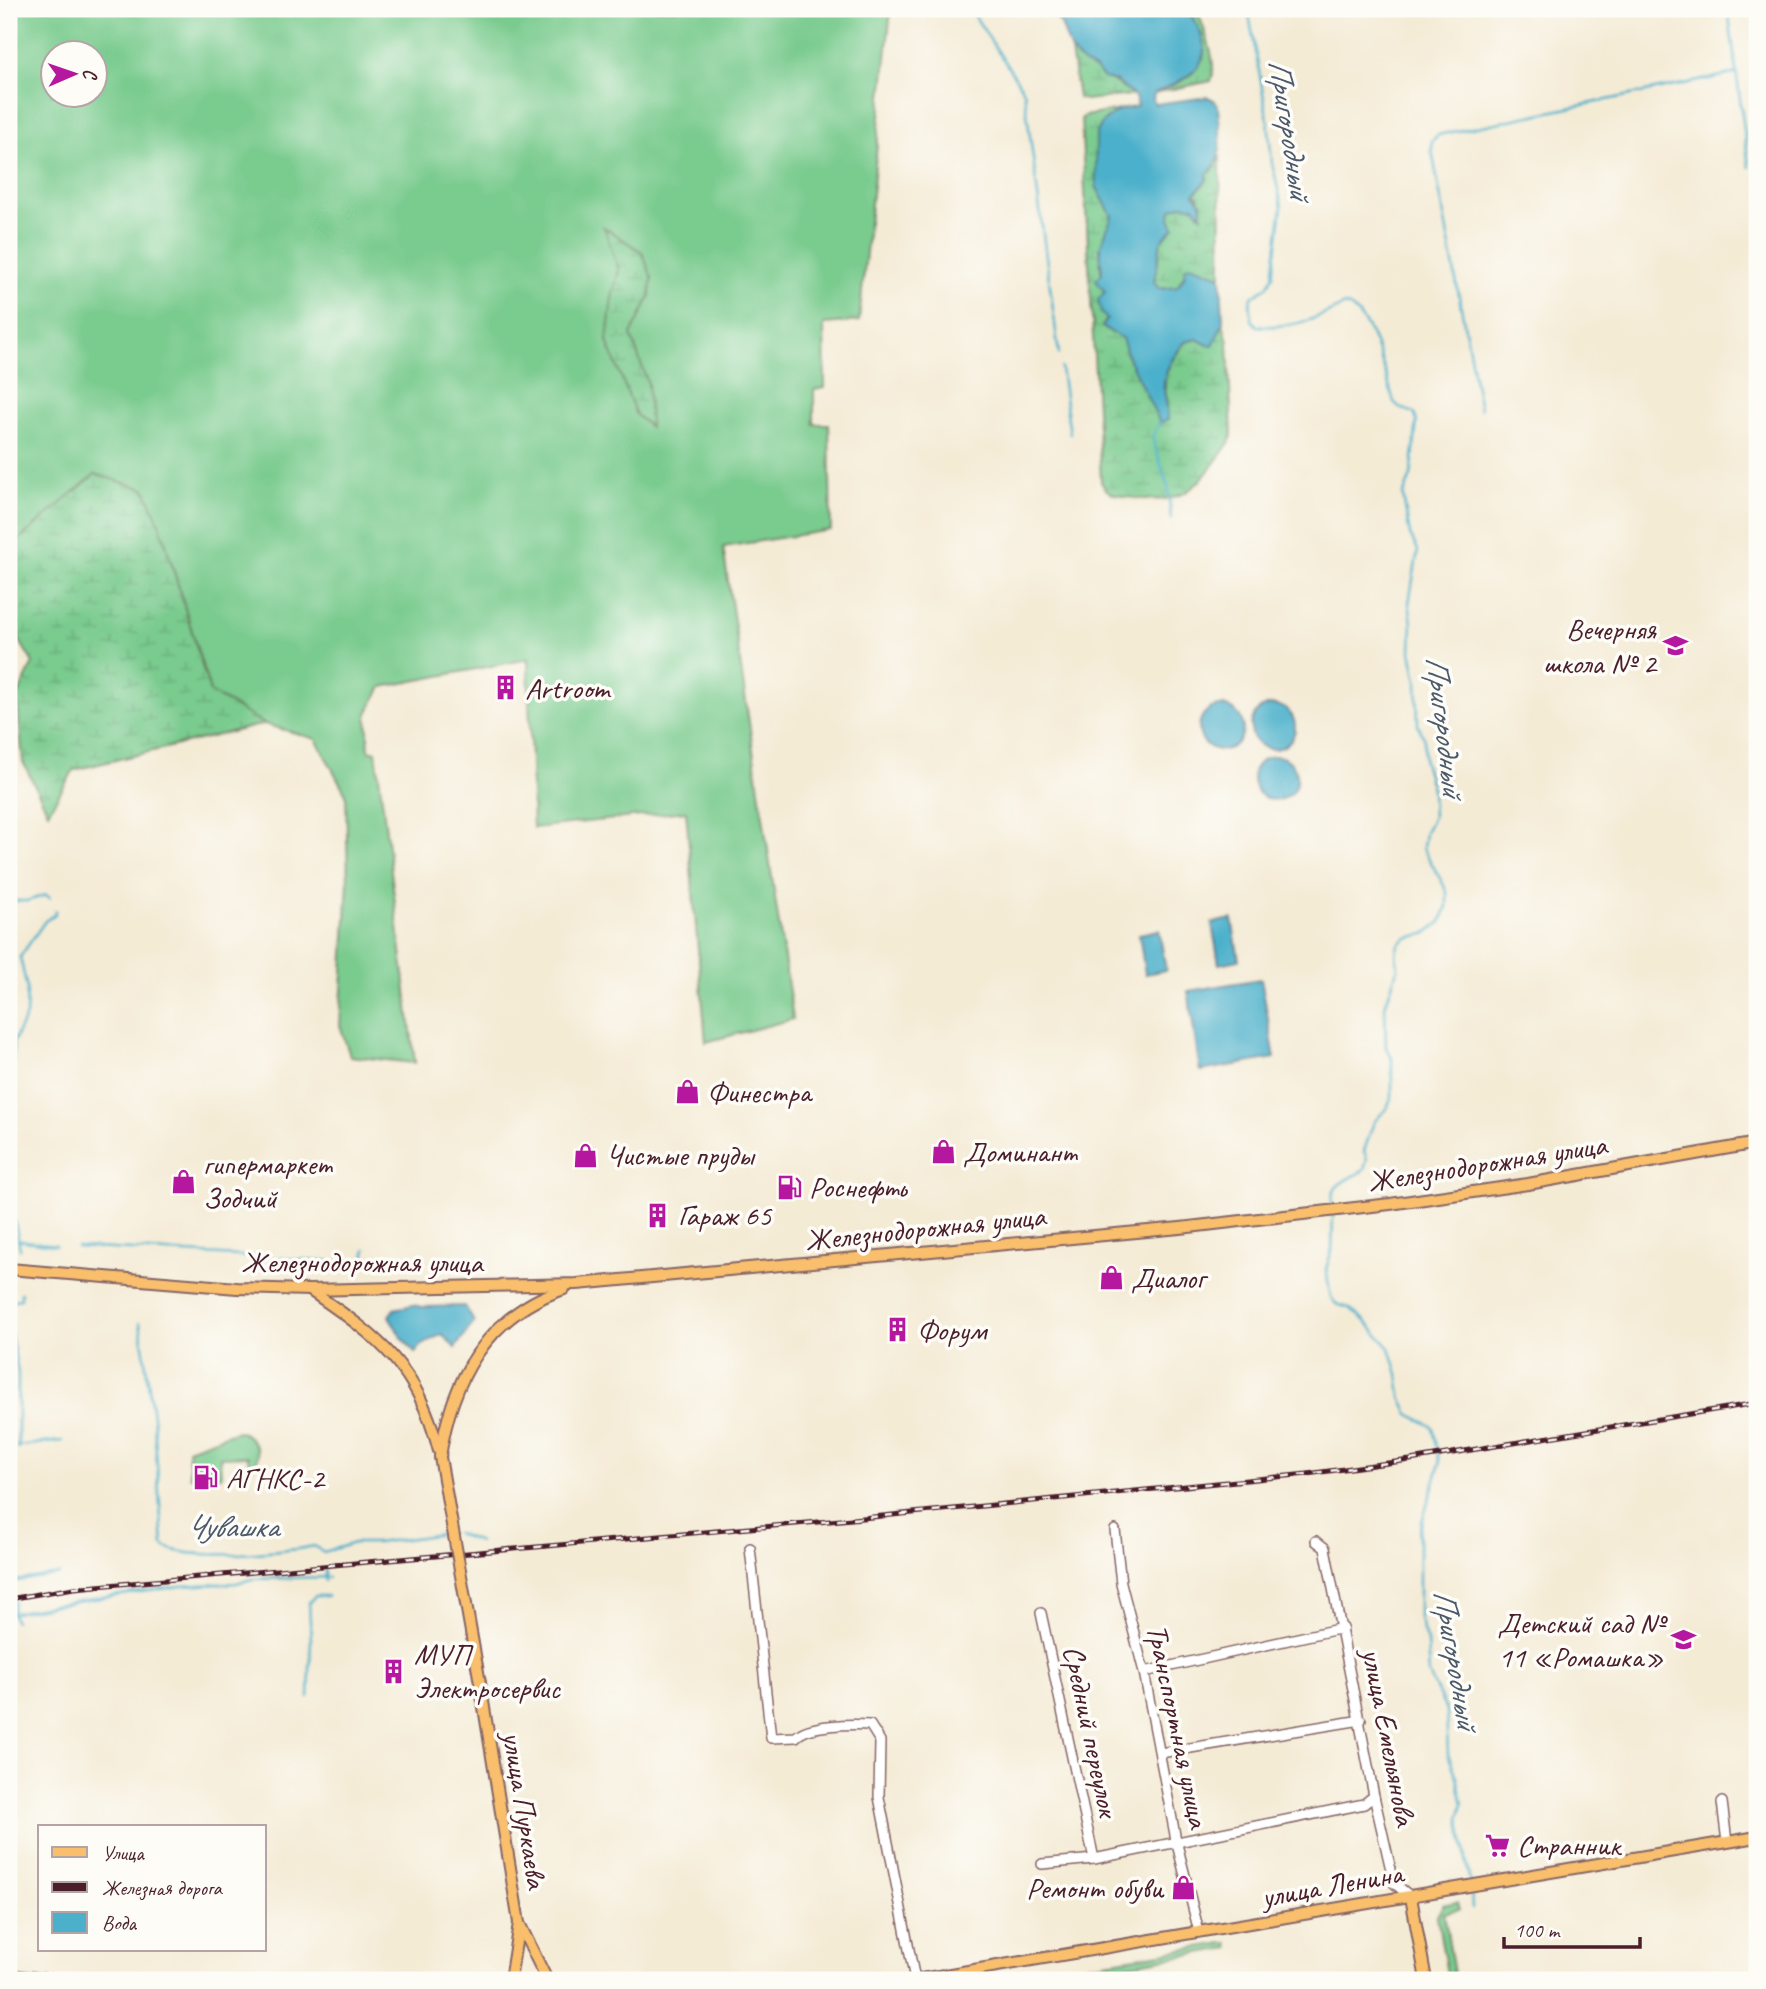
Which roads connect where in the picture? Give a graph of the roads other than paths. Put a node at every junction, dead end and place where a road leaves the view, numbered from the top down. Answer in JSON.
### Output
{"nodes":[{"id":1,"x":1757,"y":1143,"type":"edge"},
{"id":2,"x":9,"y":1269,"type":"edge"},
{"id":3,"x":577,"y":1284,"type":"junction"},
{"id":4,"x":310,"y":1290,"type":"junction"},
{"id":5,"x":440,"y":1457,"type":"junction"},
{"id":6,"x":1115,"y":1530,"type":"dead end"},
{"id":7,"x":1316,"y":1541,"type":"dead end"},
{"id":8,"x":750,"y":1548,"type":"dead end"},
{"id":9,"x":1041,"y":1613,"type":"dead end"},
{"id":10,"x":1343,"y":1628,"type":"junction"},
{"id":11,"x":1144,"y":1672,"type":"junction"},
{"id":12,"x":1361,"y":1720,"type":"junction"},
{"id":13,"x":1160,"y":1753,"type":"junction"},
{"id":14,"x":1374,"y":1796,"type":"junction"},
{"id":15,"x":1721,"y":1802,"type":"dead end"},
{"id":16,"x":1757,"y":1837,"type":"edge"},
{"id":17,"x":1176,"y":1840,"type":"junction"},
{"id":18,"x":1727,"y":1842,"type":"junction"},
{"id":19,"x":1094,"y":1859,"type":"junction"},
{"id":20,"x":1042,"y":1864,"type":"dead end"},
{"id":21,"x":1411,"y":1897,"type":"junction"},
{"id":22,"x":519,"y":1923,"type":"junction"},
{"id":23,"x":1199,"y":1932,"type":"junction"},
{"id":24,"x":516,"y":1944,"type":"junction"},
{"id":25,"x":9,"y":1975,"type":"edge"},
{"id":26,"x":55,"y":1980,"type":"edge"},
{"id":27,"x":504,"y":1980,"type":"edge"},
{"id":28,"x":510,"y":1980,"type":"edge"},
{"id":29,"x":547,"y":1980,"type":"edge"},
{"id":30,"x":915,"y":1980,"type":"edge"},
{"id":31,"x":1426,"y":1980,"type":"edge"}],
"edges":[{"from":1,"to":3,"type":"main road","name":"Железнодорожная улица"},
{"from":2,"to":4,"type":"main road","name":"Железнодорожная улица"},
{"from":3,"to":4,"type":"main road","name":"Железнодорожная улица"},
{"from":3,"to":5,"type":"main road"},
{"from":4,"to":5,"type":"main road"},
{"from":5,"to":22,"type":"main road","name":"улица Пуркаева","bridge":true},
{"from":6,"to":11,"type":"street","name":"Транспортная улица"},
{"from":7,"to":10,"type":"street","name":"улица Емельянова"},
{"from":8,"to":30,"type":"street"},
{"from":9,"to":19,"type":"street","name":"Средний переулок"},
{"from":10,"to":11,"type":"street"},
{"from":10,"to":12,"type":"street","name":"улица Емельянова"},
{"from":11,"to":13,"type":"street","name":"Транспортная улица"},
{"from":12,"to":13,"type":"street"},
{"from":12,"to":14,"type":"street","name":"улица Емельянова"},
{"from":13,"to":17,"type":"street","name":"Транспортная улица"},
{"from":14,"to":17,"type":"street"},
{"from":14,"to":21,"type":"street","name":"улица Емельянова"},
{"from":15,"to":18,"type":"street"},
{"from":16,"to":18,"type":"main road","name":"улица Ленина"},
{"from":17,"to":19,"type":"street"},
{"from":17,"to":23,"type":"street","name":"Транспортная улица"},
{"from":18,"to":21,"type":"main road","name":"улица Ленина"},
{"from":19,"to":20,"type":"street"},
{"from":21,"to":23,"type":"main road","name":"улица Ленина"},
{"from":21,"to":31,"type":"main road","name":"улица Емельянова"},
{"from":22,"to":24,"type":"main road"},
{"from":22,"to":29,"type":"main road"},
{"from":23,"to":30,"type":"main road","name":"улица Ленина"},
{"from":24,"to":27,"type":"main road"},
{"from":24,"to":28,"type":"main road"},
{"from":25,"to":26,"type":"main road"}]}
